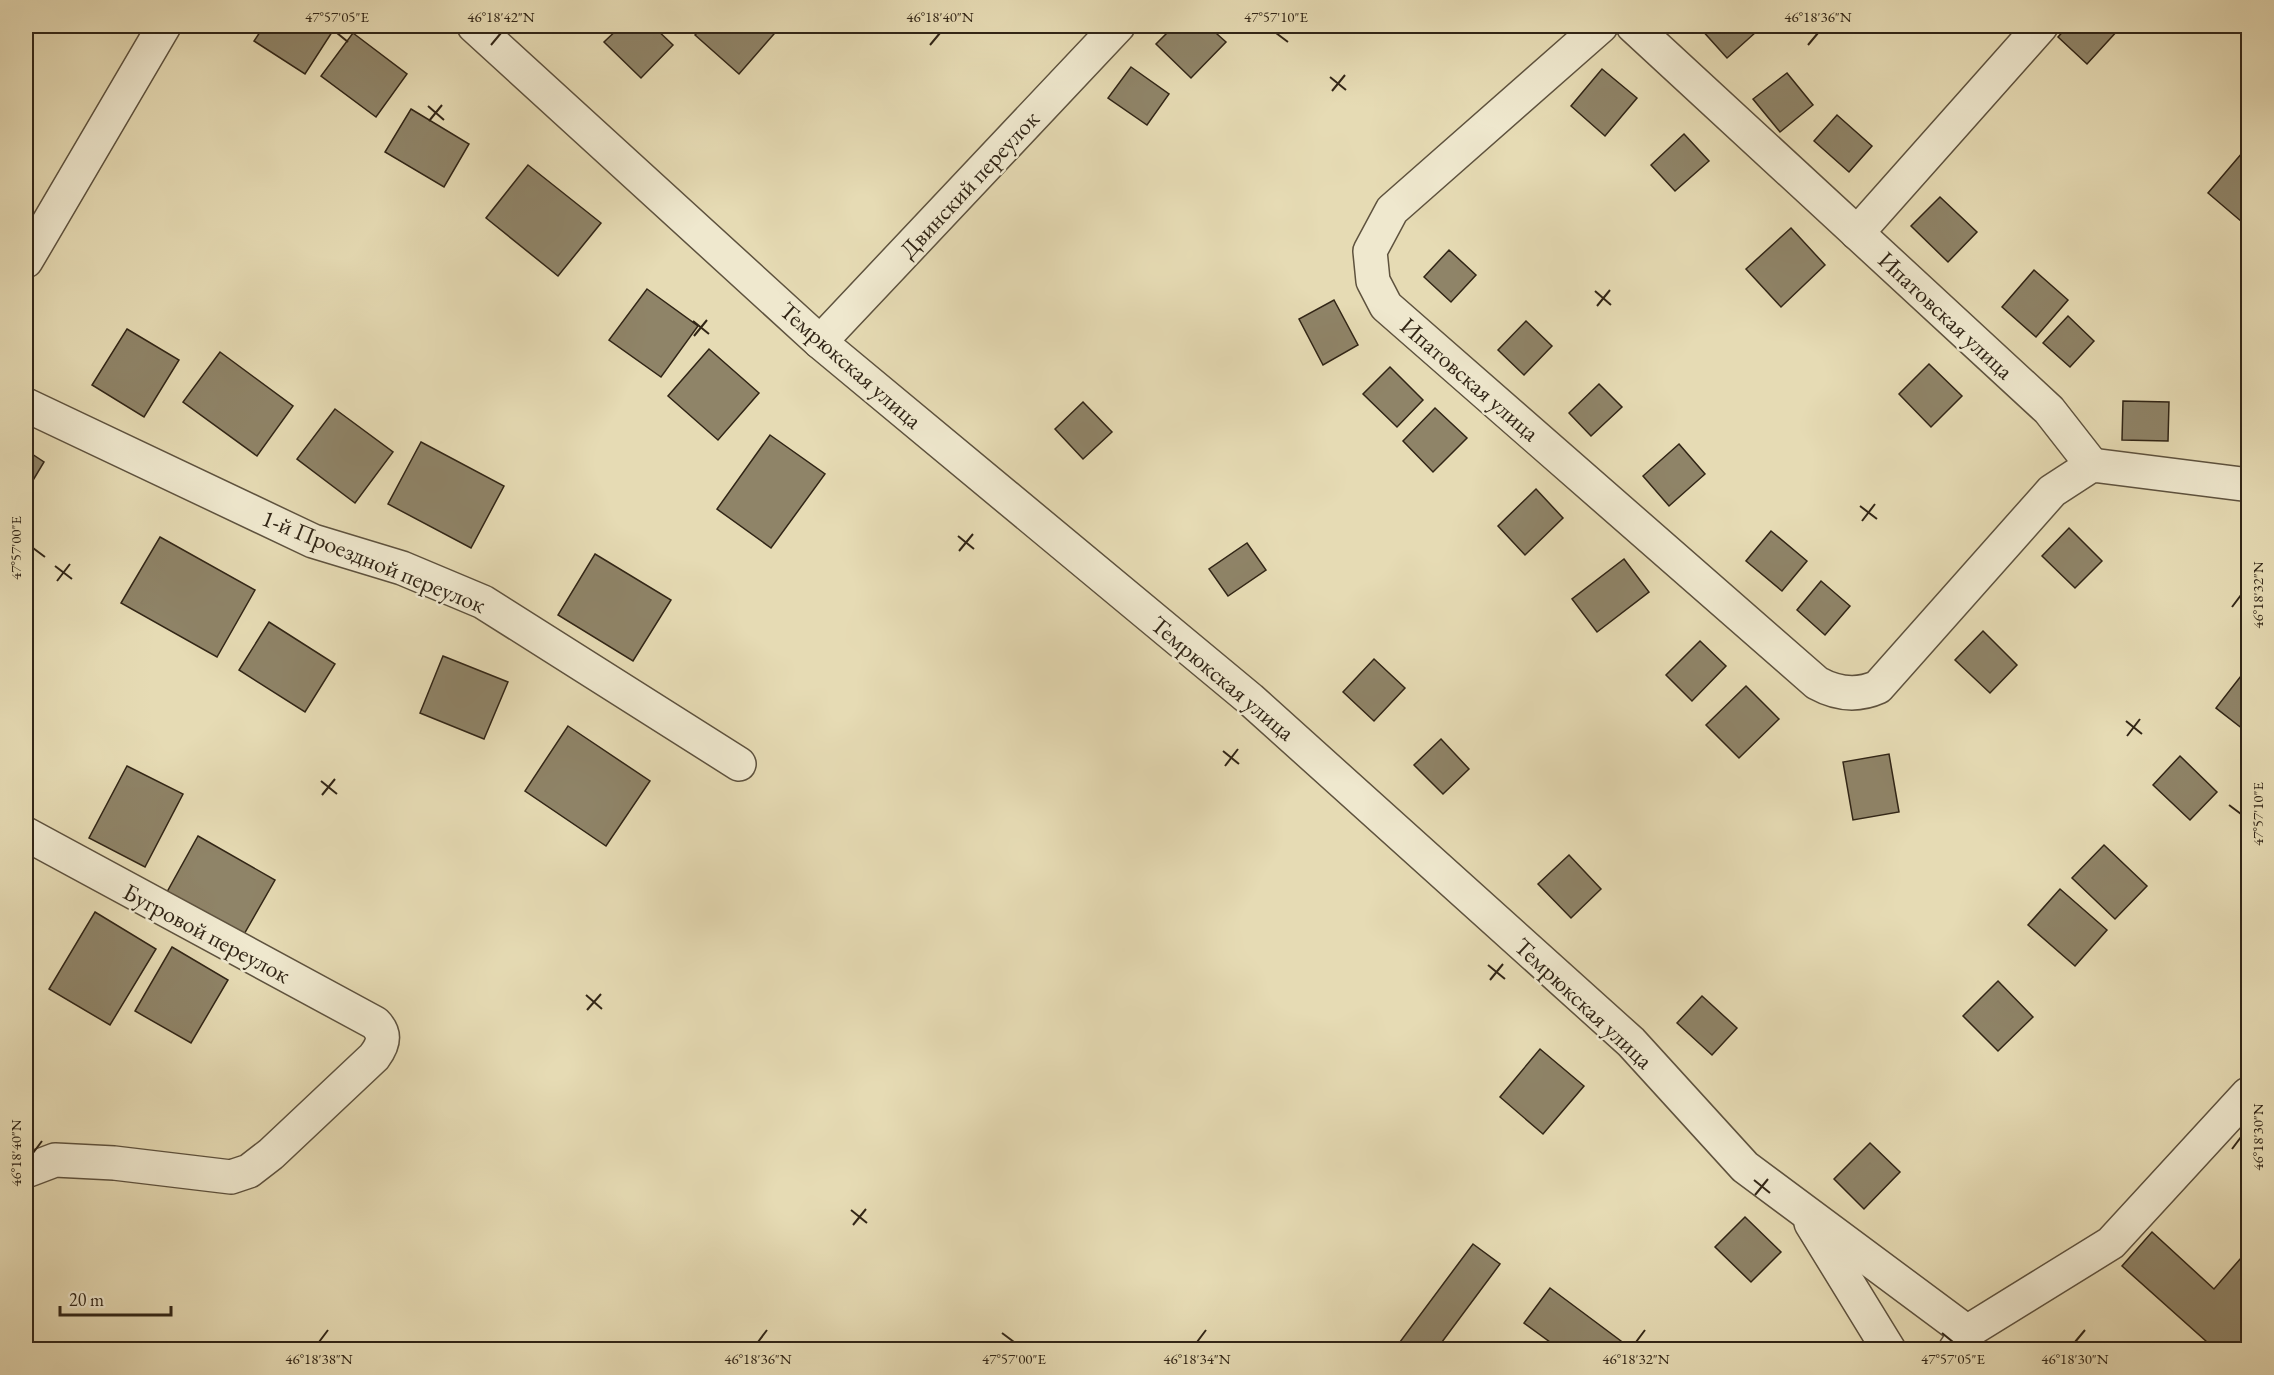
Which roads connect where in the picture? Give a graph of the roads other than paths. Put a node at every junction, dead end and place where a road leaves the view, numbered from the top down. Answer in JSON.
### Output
{"nodes":[{"id":1,"x":164,"y":26,"type":"edge"},
{"id":2,"x":474,"y":26,"type":"edge"},
{"id":3,"x":1118,"y":26,"type":"edge"},
{"id":4,"x":1601,"y":26,"type":"edge"},
{"id":5,"x":1634,"y":26,"type":"edge"},
{"id":6,"x":2041,"y":26,"type":"edge"},
{"id":7,"x":1857,"y":233,"type":"junction"},
{"id":8,"x":26,"y":261,"type":"edge"},
{"id":9,"x":820,"y":342,"type":"junction"},
{"id":10,"x":26,"y":405,"type":"edge"},
{"id":11,"x":2092,"y":465,"type":"junction"},
{"id":12,"x":2248,"y":482,"type":"edge"},
{"id":13,"x":739,"y":764,"type":"dead end"},
{"id":14,"x":26,"y":834,"type":"edge"},
{"id":15,"x":2248,"y":1094,"type":"edge"},
{"id":16,"x":26,"y":1171,"type":"edge"},
{"id":17,"x":1802,"y":1209,"type":"junction"},
{"id":18,"x":1961,"y":1341,"type":"edge"},
{"id":19,"x":1889,"y":1350,"type":"edge"}],
"edges":[{"from":1,"to":8,"type":"street"},
{"from":2,"to":9,"type":"street","name":"Темрюкская улица"},
{"from":3,"to":9,"type":"street","name":"Двинский переулок"},
{"from":4,"to":11,"type":"street","name":"Ипатовская улица"},
{"from":5,"to":7,"type":"street","name":"Ипатовская улица"},
{"from":6,"to":7,"type":"street"},
{"from":7,"to":11,"type":"street","name":"Ипатовская улица"},
{"from":9,"to":17,"type":"street","name":"Темрюкская улица"},
{"from":10,"to":13,"type":"street","name":"1-й Проездной переулок"},
{"from":11,"to":12,"type":"street"},
{"from":14,"to":16,"type":"street","name":"Бугровой переулок"},
{"from":15,"to":18,"type":"street"},
{"from":17,"to":18,"type":"street","name":"Темрюкская улица"},
{"from":17,"to":19,"type":"street"}]}
